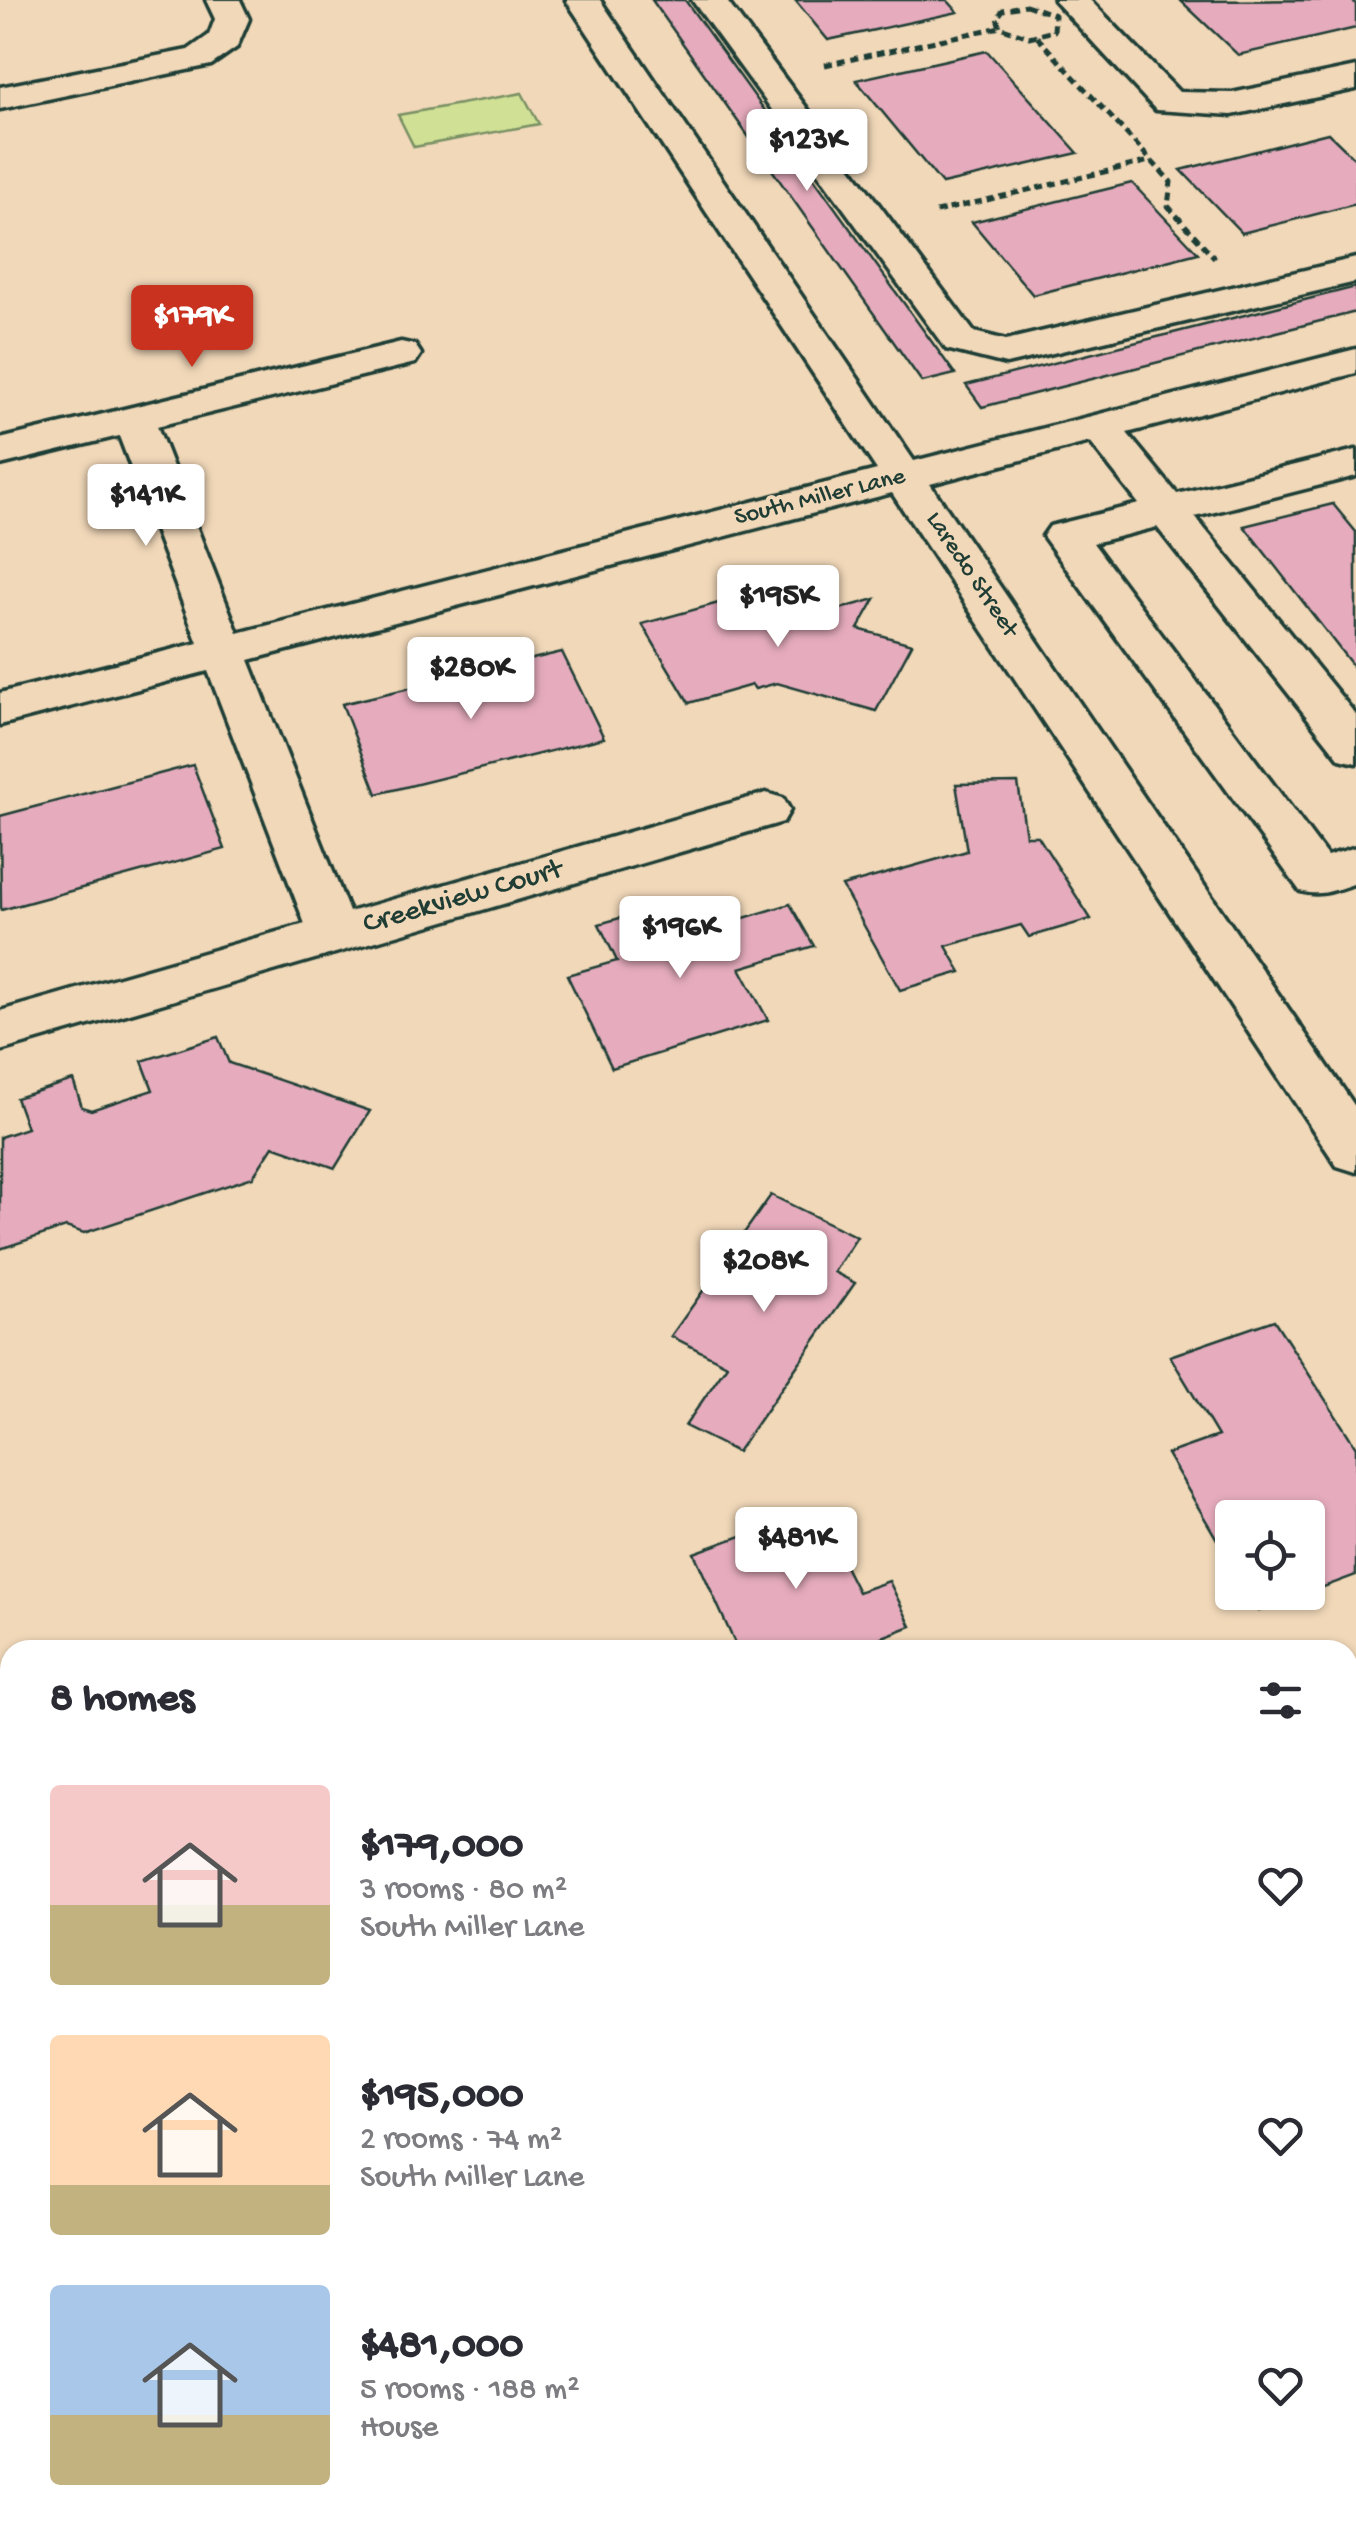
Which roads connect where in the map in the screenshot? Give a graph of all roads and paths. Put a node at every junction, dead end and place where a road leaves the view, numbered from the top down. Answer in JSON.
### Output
{"nodes":[{"id":1,"x":223,"y":0,"type":"edge"},
{"id":2,"x":583,"y":0,"type":"edge"},
{"id":3,"x":710,"y":0,"type":"edge"},
{"id":4,"x":1002,"y":0,"type":"edge"},
{"id":5,"x":1071,"y":0,"type":"edge"},
{"id":6,"x":1009,"y":7,"type":"dead end"},
{"id":7,"x":1000,"y":27,"type":"dead end"},
{"id":8,"x":1037,"y":36,"type":"dead end"},
{"id":9,"x":825,"y":65,"type":"dead end"},
{"id":10,"x":1355,"y":78,"type":"edge"},
{"id":11,"x":0,"y":98,"type":"edge"},
{"id":12,"x":1152,"y":160,"type":"junction"},
{"id":13,"x":936,"y":212,"type":"dead end"},
{"id":14,"x":1214,"y":258,"type":"dead end"},
{"id":15,"x":1356,"y":270,"type":"edge"},
{"id":16,"x":400,"y":354,"type":"dead end"},
{"id":17,"x":1356,"y":361,"type":"edge"},
{"id":18,"x":134,"y":421,"type":"junction"},
{"id":19,"x":1100,"y":427,"type":"junction"},
{"id":20,"x":0,"y":452,"type":"edge"},
{"id":21,"x":1356,"y":464,"type":"edge"},
{"id":22,"x":906,"y":477,"type":"junction"},
{"id":23,"x":1168,"y":511,"type":"junction"},
{"id":24,"x":226,"y":650,"type":"junction"},
{"id":25,"x":0,"y":709,"type":"edge"},
{"id":26,"x":1356,"y":747,"type":"edge"},
{"id":27,"x":766,"y":810,"type":"dead end"},
{"id":28,"x":1356,"y":865,"type":"edge"},
{"id":29,"x":334,"y":936,"type":"junction"},
{"id":30,"x":0,"y":1031,"type":"edge"},
{"id":31,"x":1356,"y":1151,"type":"edge"}],
"edges":[{"from":1,"to":11,"type":"street"},
{"from":2,"to":22,"type":"street","name":"Laredo Street"},
{"from":3,"to":15,"type":"street"},
{"from":4,"to":6,"type":"path"},
{"from":5,"to":10,"type":"street"},
{"from":7,"to":9,"type":"path"},
{"from":8,"to":12,"type":"path"},
{"from":12,"to":13,"type":"path"},
{"from":12,"to":14,"type":"path"},
{"from":16,"to":18,"type":"street"},
{"from":17,"to":19,"type":"street","name":"South Miller Lane"},
{"from":18,"to":20,"type":"street"},
{"from":18,"to":24,"type":"street"},
{"from":19,"to":22,"type":"street","name":"South Miller Lane"},
{"from":19,"to":23,"type":"street"},
{"from":21,"to":23,"type":"street"},
{"from":22,"to":24,"type":"street","name":"South Miller Lane"},
{"from":22,"to":31,"type":"street","name":"Laredo Street"},
{"from":23,"to":26,"type":"street"},
{"from":23,"to":28,"type":"street"},
{"from":24,"to":25,"type":"street","name":"South Miller Lane"},
{"from":24,"to":29,"type":"street","name":"Creekview Court"},
{"from":27,"to":29,"type":"street","name":"Creekview Court"},
{"from":29,"to":30,"type":"street","name":"Creekview Court"}]}
